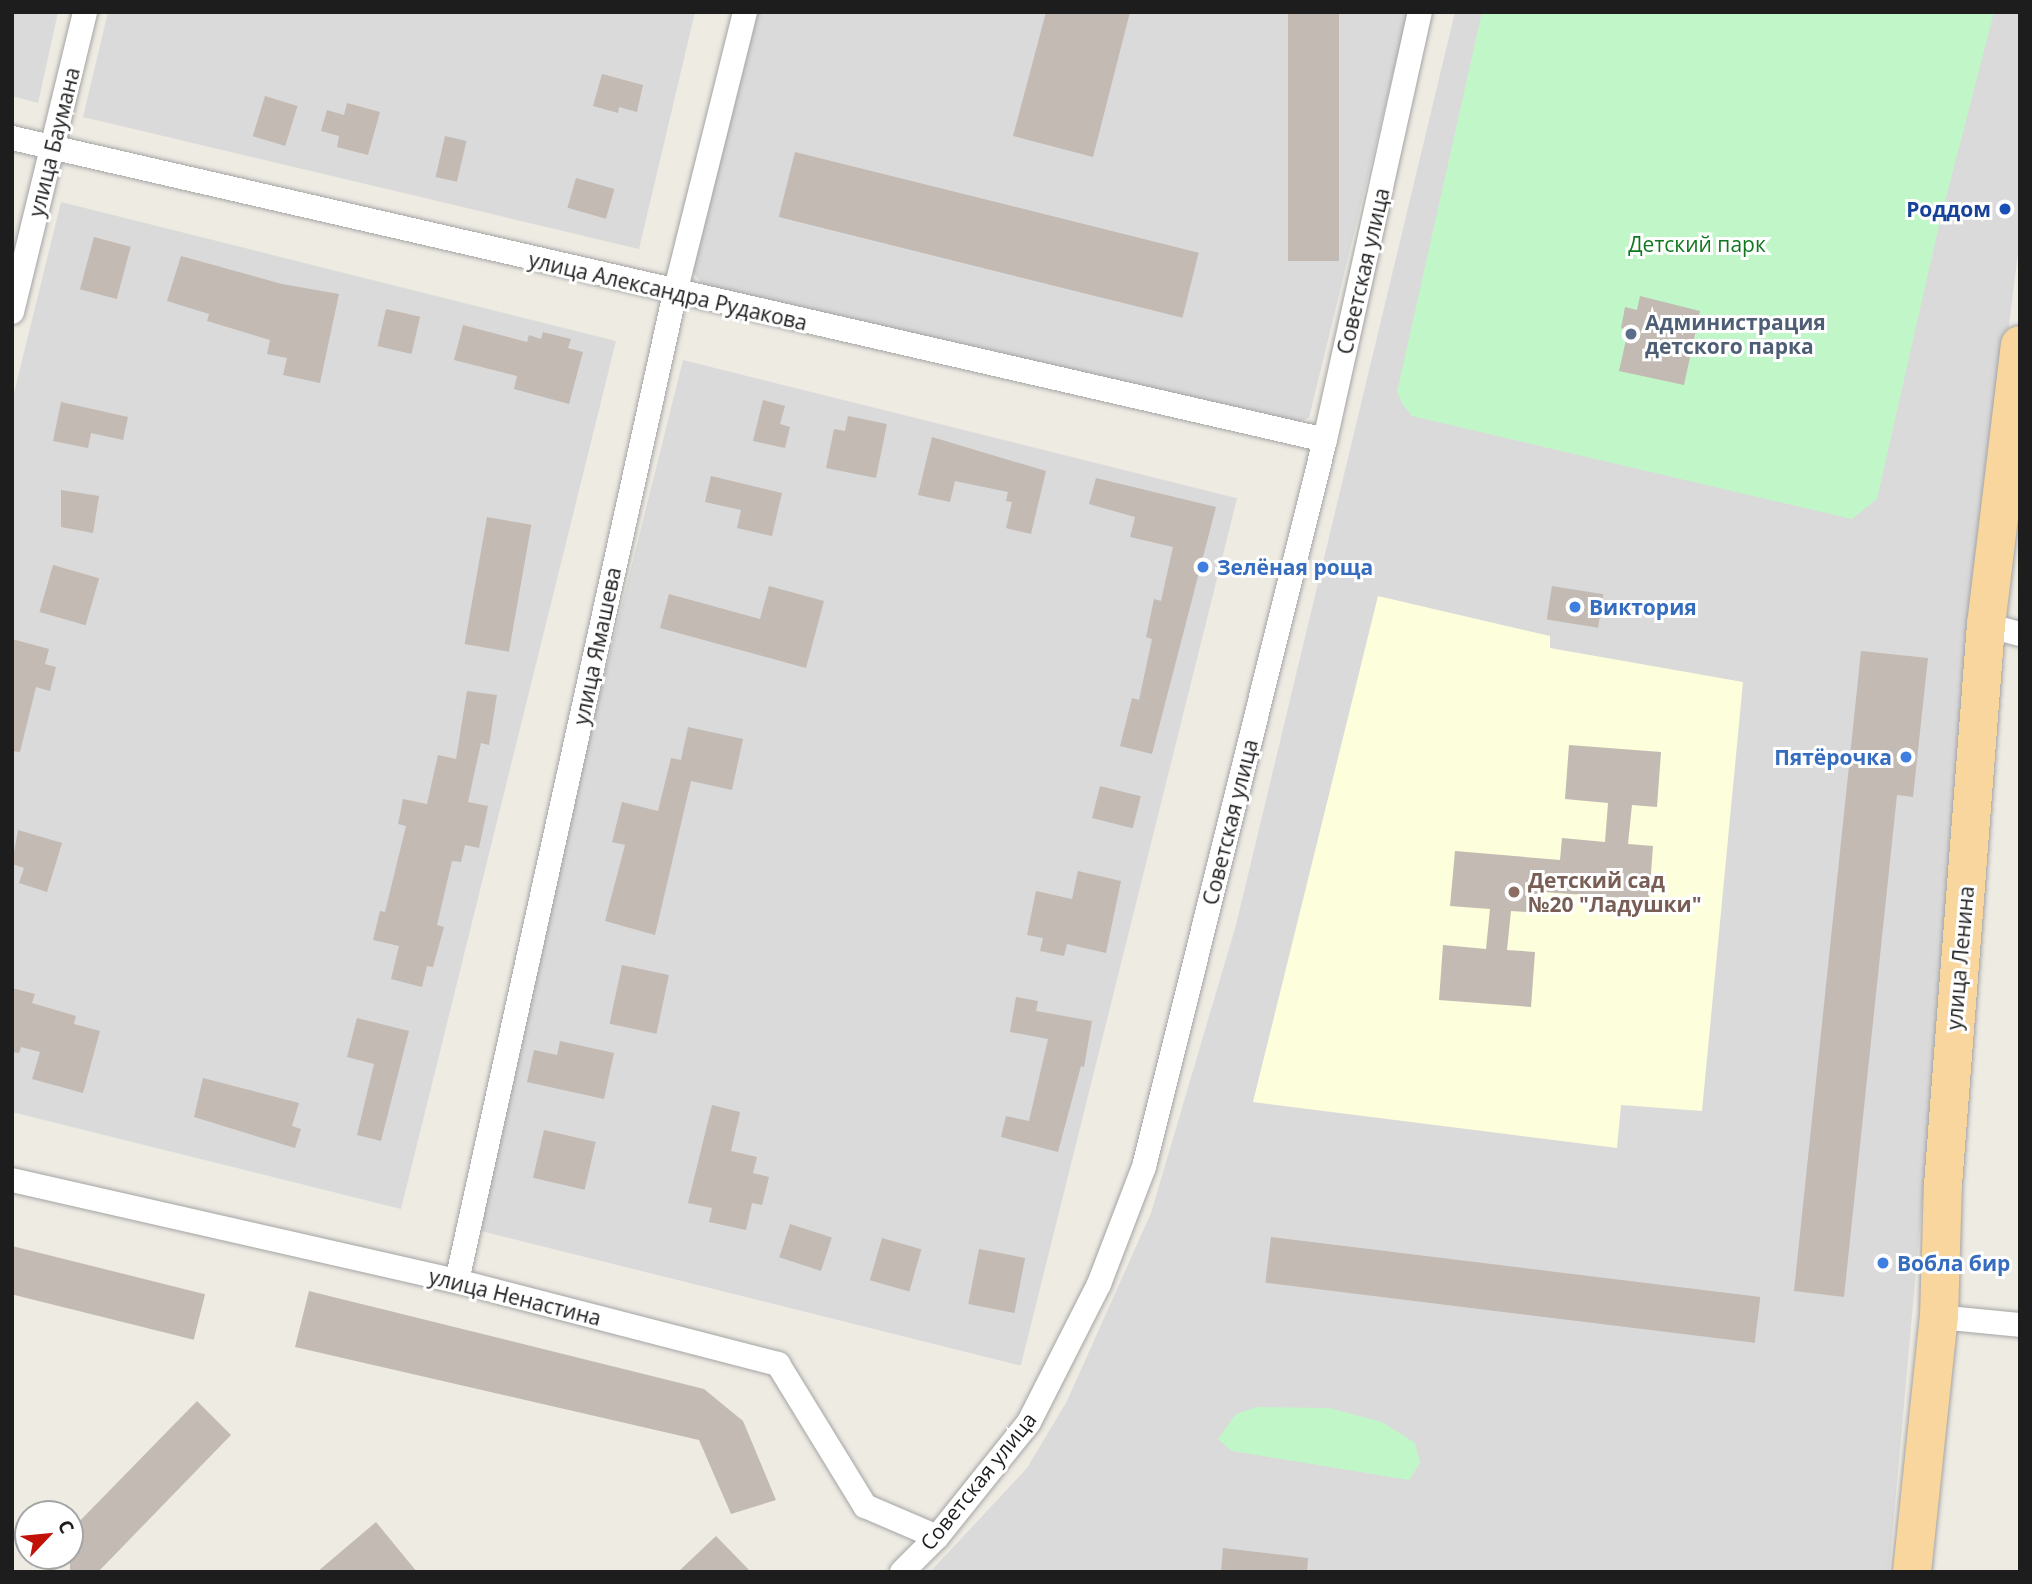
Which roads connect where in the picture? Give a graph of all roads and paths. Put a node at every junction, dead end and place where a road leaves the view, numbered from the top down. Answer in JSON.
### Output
{"nodes":[{"id":1,"x":85,"y":12,"type":"edge"},
{"id":2,"x":745,"y":12,"type":"edge"},
{"id":3,"x":1420,"y":12,"type":"edge"},
{"id":4,"x":12,"y":138,"type":"edge"},
{"id":5,"x":53,"y":148,"type":"junction"},
{"id":6,"x":675,"y":293,"type":"junction"},
{"id":7,"x":12,"y":312,"type":"edge"},
{"id":8,"x":2020,"y":345,"type":"edge"},
{"id":9,"x":1325,"y":440,"type":"junction"},
{"id":10,"x":2003,"y":630,"type":"edge"},
{"id":11,"x":12,"y":1180,"type":"edge"},
{"id":12,"x":457,"y":1281,"type":"junction"},
{"id":13,"x":1939,"y":1317,"type":"junction"},
{"id":14,"x":2020,"y":1325,"type":"edge"},
{"id":15,"x":937,"y":1537,"type":"junction"},
{"id":16,"x":902,"y":1572,"type":"edge"},
{"id":17,"x":1912,"y":1572,"type":"edge"}],
"edges":[{"from":1,"to":5,"type":"street","name":"улица Баумана"},
{"from":2,"to":6,"type":"street","name":"улица Ямашева"},
{"from":3,"to":9,"type":"street","name":"Советская улица"},
{"from":4,"to":5,"type":"street","name":"улица Александра Рудакова"},
{"from":5,"to":6,"type":"street","name":"улица Александра Рудакова"},
{"from":5,"to":7,"type":"street","name":"улица Баумана"},
{"from":6,"to":9,"type":"street","name":"улица Александра Рудакова"},
{"from":6,"to":12,"type":"street","name":"улица Ямашева"},
{"from":8,"to":10,"type":"main road","name":"улица Ленина"},
{"from":9,"to":15,"type":"street","name":"Советская улица"},
{"from":10,"to":13,"type":"main road","name":"улица Ленина"},
{"from":11,"to":12,"type":"street","name":"улица Ненастина"},
{"from":12,"to":15,"type":"street","name":"улица Ненастина"},
{"from":13,"to":14,"type":"street"},
{"from":13,"to":17,"type":"main road","name":"улица Ленина"},
{"from":15,"to":16,"type":"street","name":"Советская улица"}]}
